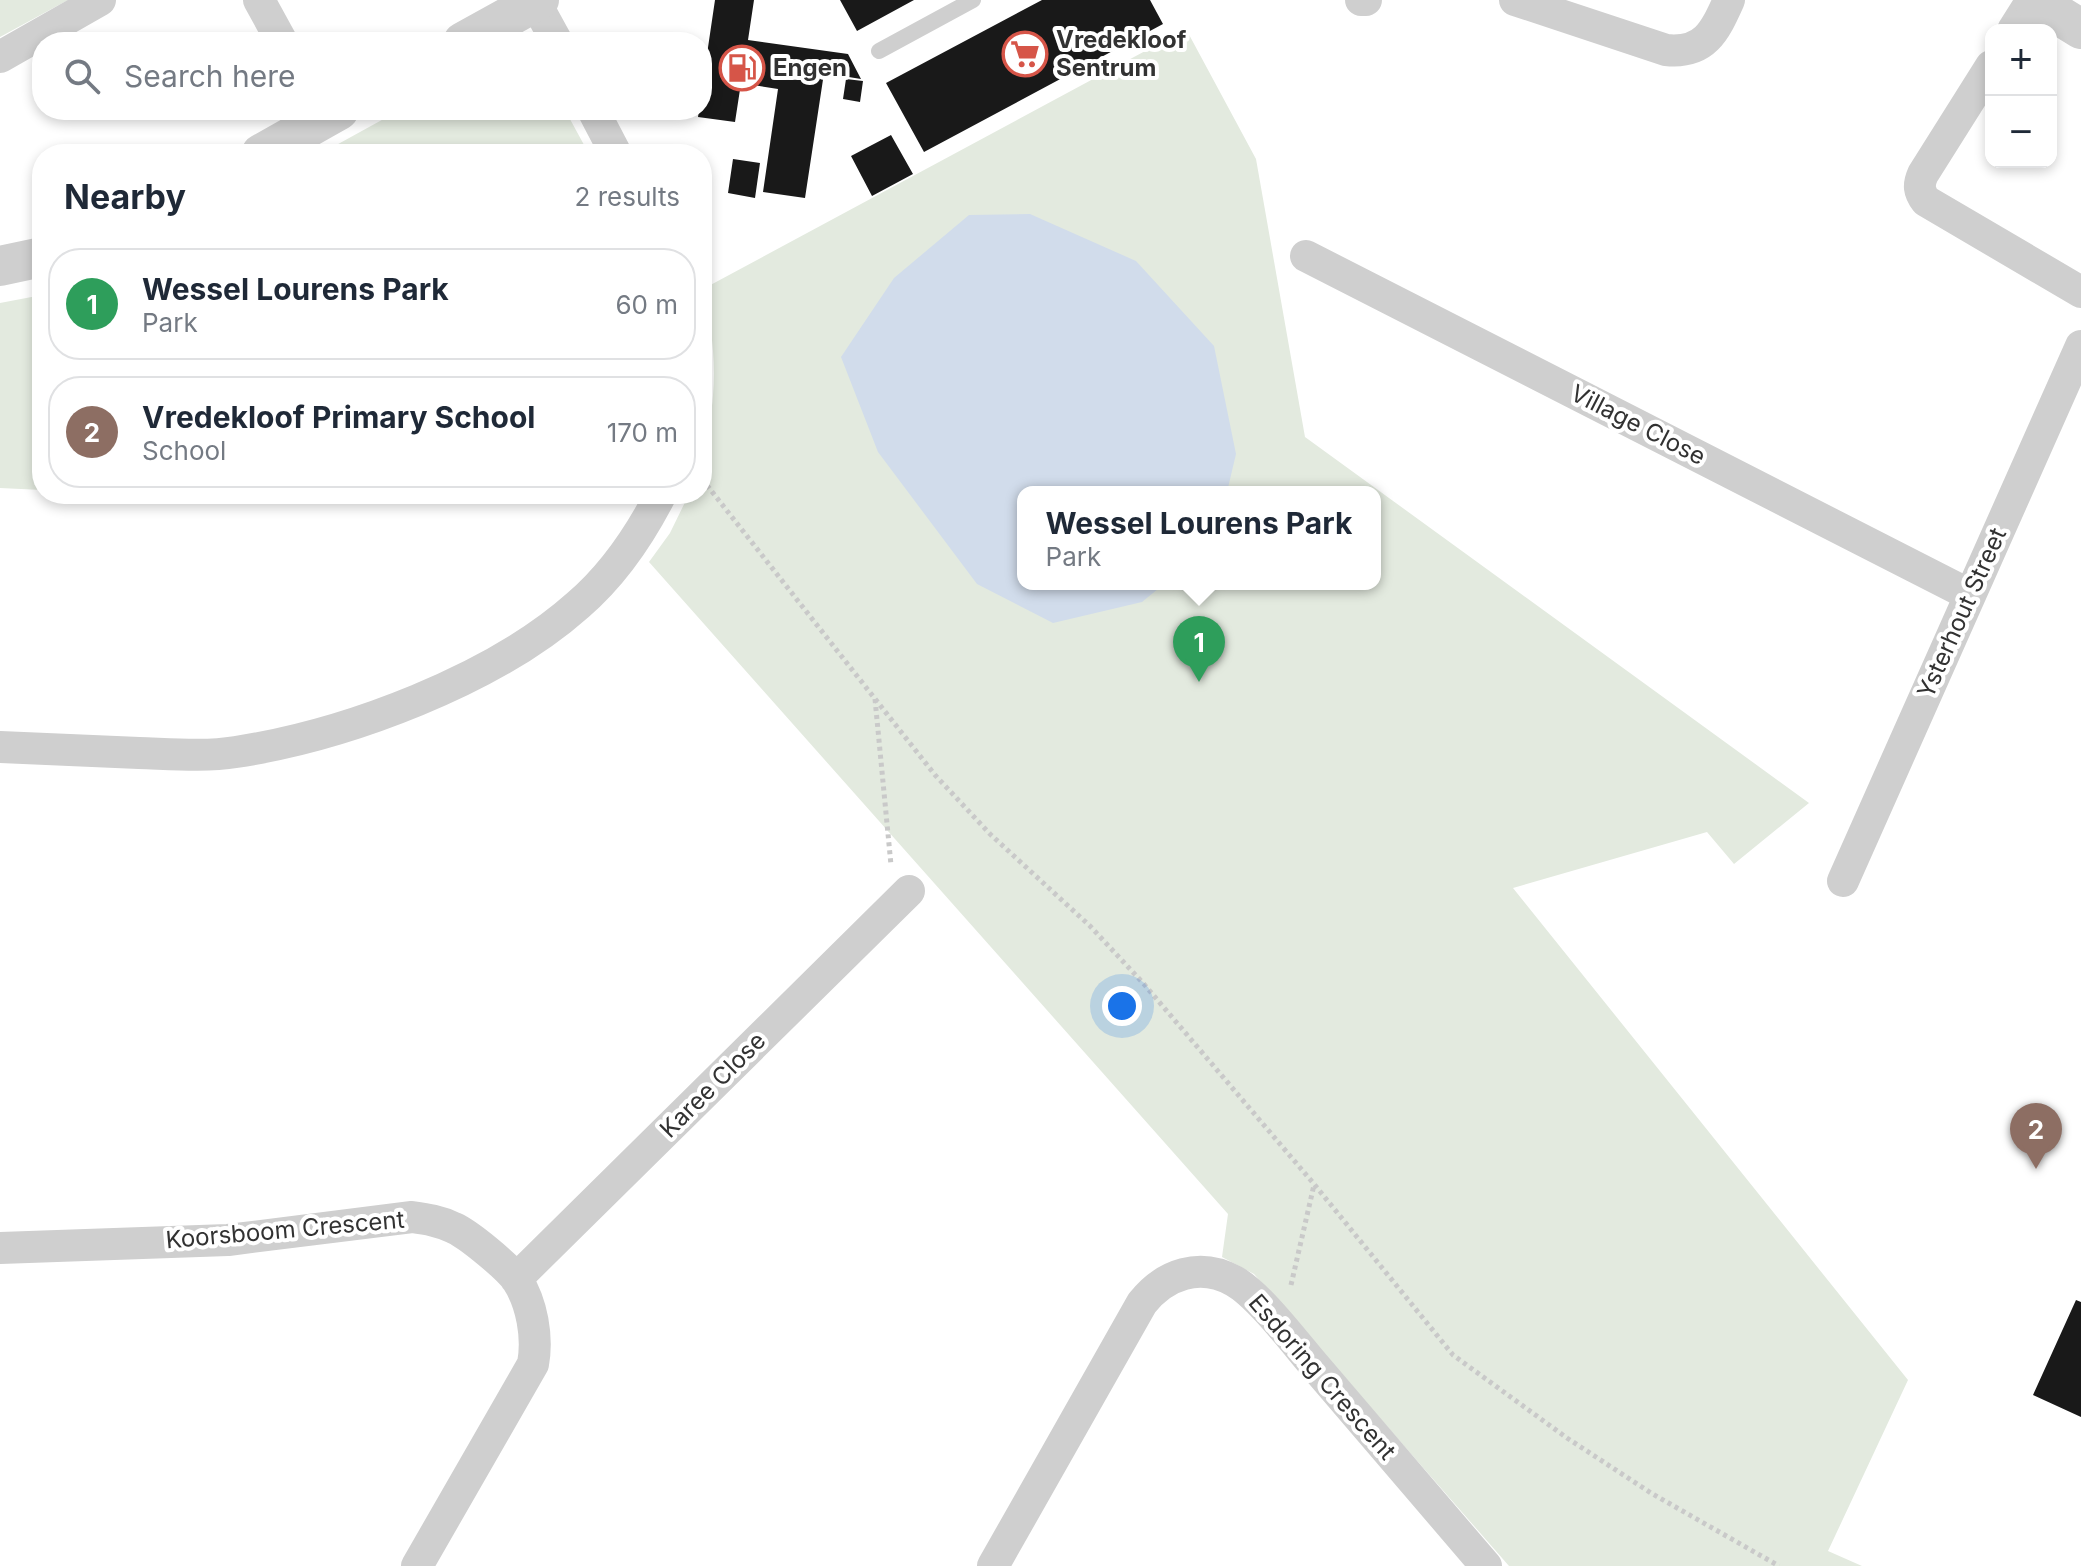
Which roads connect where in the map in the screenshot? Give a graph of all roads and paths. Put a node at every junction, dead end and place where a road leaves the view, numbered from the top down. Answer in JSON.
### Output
{"nodes":[{"id":1,"x":100,"y":0,"type":"edge"},
{"id":2,"x":259,"y":0,"type":"edge"},
{"id":3,"x":973,"y":0,"type":"edge"},
{"id":4,"x":1515,"y":0,"type":"edge"},
{"id":5,"x":1729,"y":0,"type":"edge"},
{"id":6,"x":2033,"y":0,"type":"edge"},
{"id":7,"x":536,"y":1,"type":"edge"},
{"id":8,"x":2017,"y":24,"type":"edge"},
{"id":9,"x":2081,"y":29,"type":"edge"},
{"id":10,"x":44,"y":32,"type":"edge"},
{"id":11,"x":277,"y":32,"type":"edge"},
{"id":12,"x":481,"y":32,"type":"edge"},
{"id":13,"x":552,"y":32,"type":"edge"},
{"id":14,"x":32,"y":39,"type":"edge"},
{"id":15,"x":879,"y":51,"type":"dead end"},
{"id":16,"x":0,"y":57,"type":"edge"},
{"id":17,"x":1985,"y":76,"type":"edge"},
{"id":18,"x":316,"y":120,"type":"edge"},
{"id":19,"x":598,"y":120,"type":"edge"},
{"id":20,"x":277,"y":144,"type":"edge"},
{"id":21,"x":611,"y":144,"type":"edge"},
{"id":22,"x":1306,"y":256,"type":"dead end"},
{"id":23,"x":32,"y":259,"type":"edge"},
{"id":24,"x":0,"y":266,"type":"edge"},
{"id":25,"x":2081,"y":292,"type":"edge"},
{"id":26,"x":2081,"y":346,"type":"edge"},
{"id":27,"x":712,"y":492,"type":"edge"},
{"id":28,"x":655,"y":504,"type":"edge"},
{"id":29,"x":1970,"y":595,"type":"junction"},
{"id":30,"x":875,"y":698,"type":"junction"},
{"id":31,"x":0,"y":747,"type":"edge"},
{"id":32,"x":1843,"y":881,"type":"dead end"},
{"id":33,"x":902,"y":898,"type":"joint"},
{"id":34,"x":1314,"y":1184,"type":"junction"},
{"id":35,"x":0,"y":1248,"type":"edge"},
{"id":36,"x":516,"y":1279,"type":"junction"},
{"id":37,"x":1282,"y":1328,"type":"junction"},
{"id":38,"x":417,"y":1566,"type":"edge"},
{"id":39,"x":993,"y":1566,"type":"edge"},
{"id":40,"x":1486,"y":1566,"type":"edge"},
{"id":41,"x":1779,"y":1566,"type":"edge"}],
"edges":[{"from":1,"to":10,"type":"street"},
{"from":2,"to":11,"type":"street"},
{"from":3,"to":15,"type":"lane"},
{"from":4,"to":5,"type":"street"},
{"from":6,"to":8,"type":"street"},
{"from":6,"to":9,"type":"street"},
{"from":7,"to":12,"type":"street"},
{"from":7,"to":13,"type":"street"},
{"from":14,"to":16,"type":"street"},
{"from":17,"to":25,"type":"street"},
{"from":18,"to":20,"type":"street"},
{"from":19,"to":21,"type":"street"},
{"from":22,"to":29,"type":"street","name":"Village Close"},
{"from":23,"to":24,"type":"street"},
{"from":26,"to":29,"type":"street","name":"Ysterhout Street"},
{"from":27,"to":30,"type":"path"},
{"from":28,"to":31,"type":"street"},
{"from":29,"to":32,"type":"street","name":"Ysterhout Street"},
{"from":30,"to":33,"type":"path"},
{"from":30,"to":34,"type":"path"},
{"from":33,"to":36,"type":"street","name":"Karee Close"},
{"from":34,"to":37,"type":"path"},
{"from":34,"to":41,"type":"path"},
{"from":35,"to":36,"type":"street","name":"Koorsboom Crescent"},
{"from":36,"to":38,"type":"street","name":"Koorsboom Crescent"},
{"from":37,"to":39,"type":"street","name":"Esdoring Crescent"},
{"from":37,"to":40,"type":"street","name":"Esdoring Crescent"}]}
